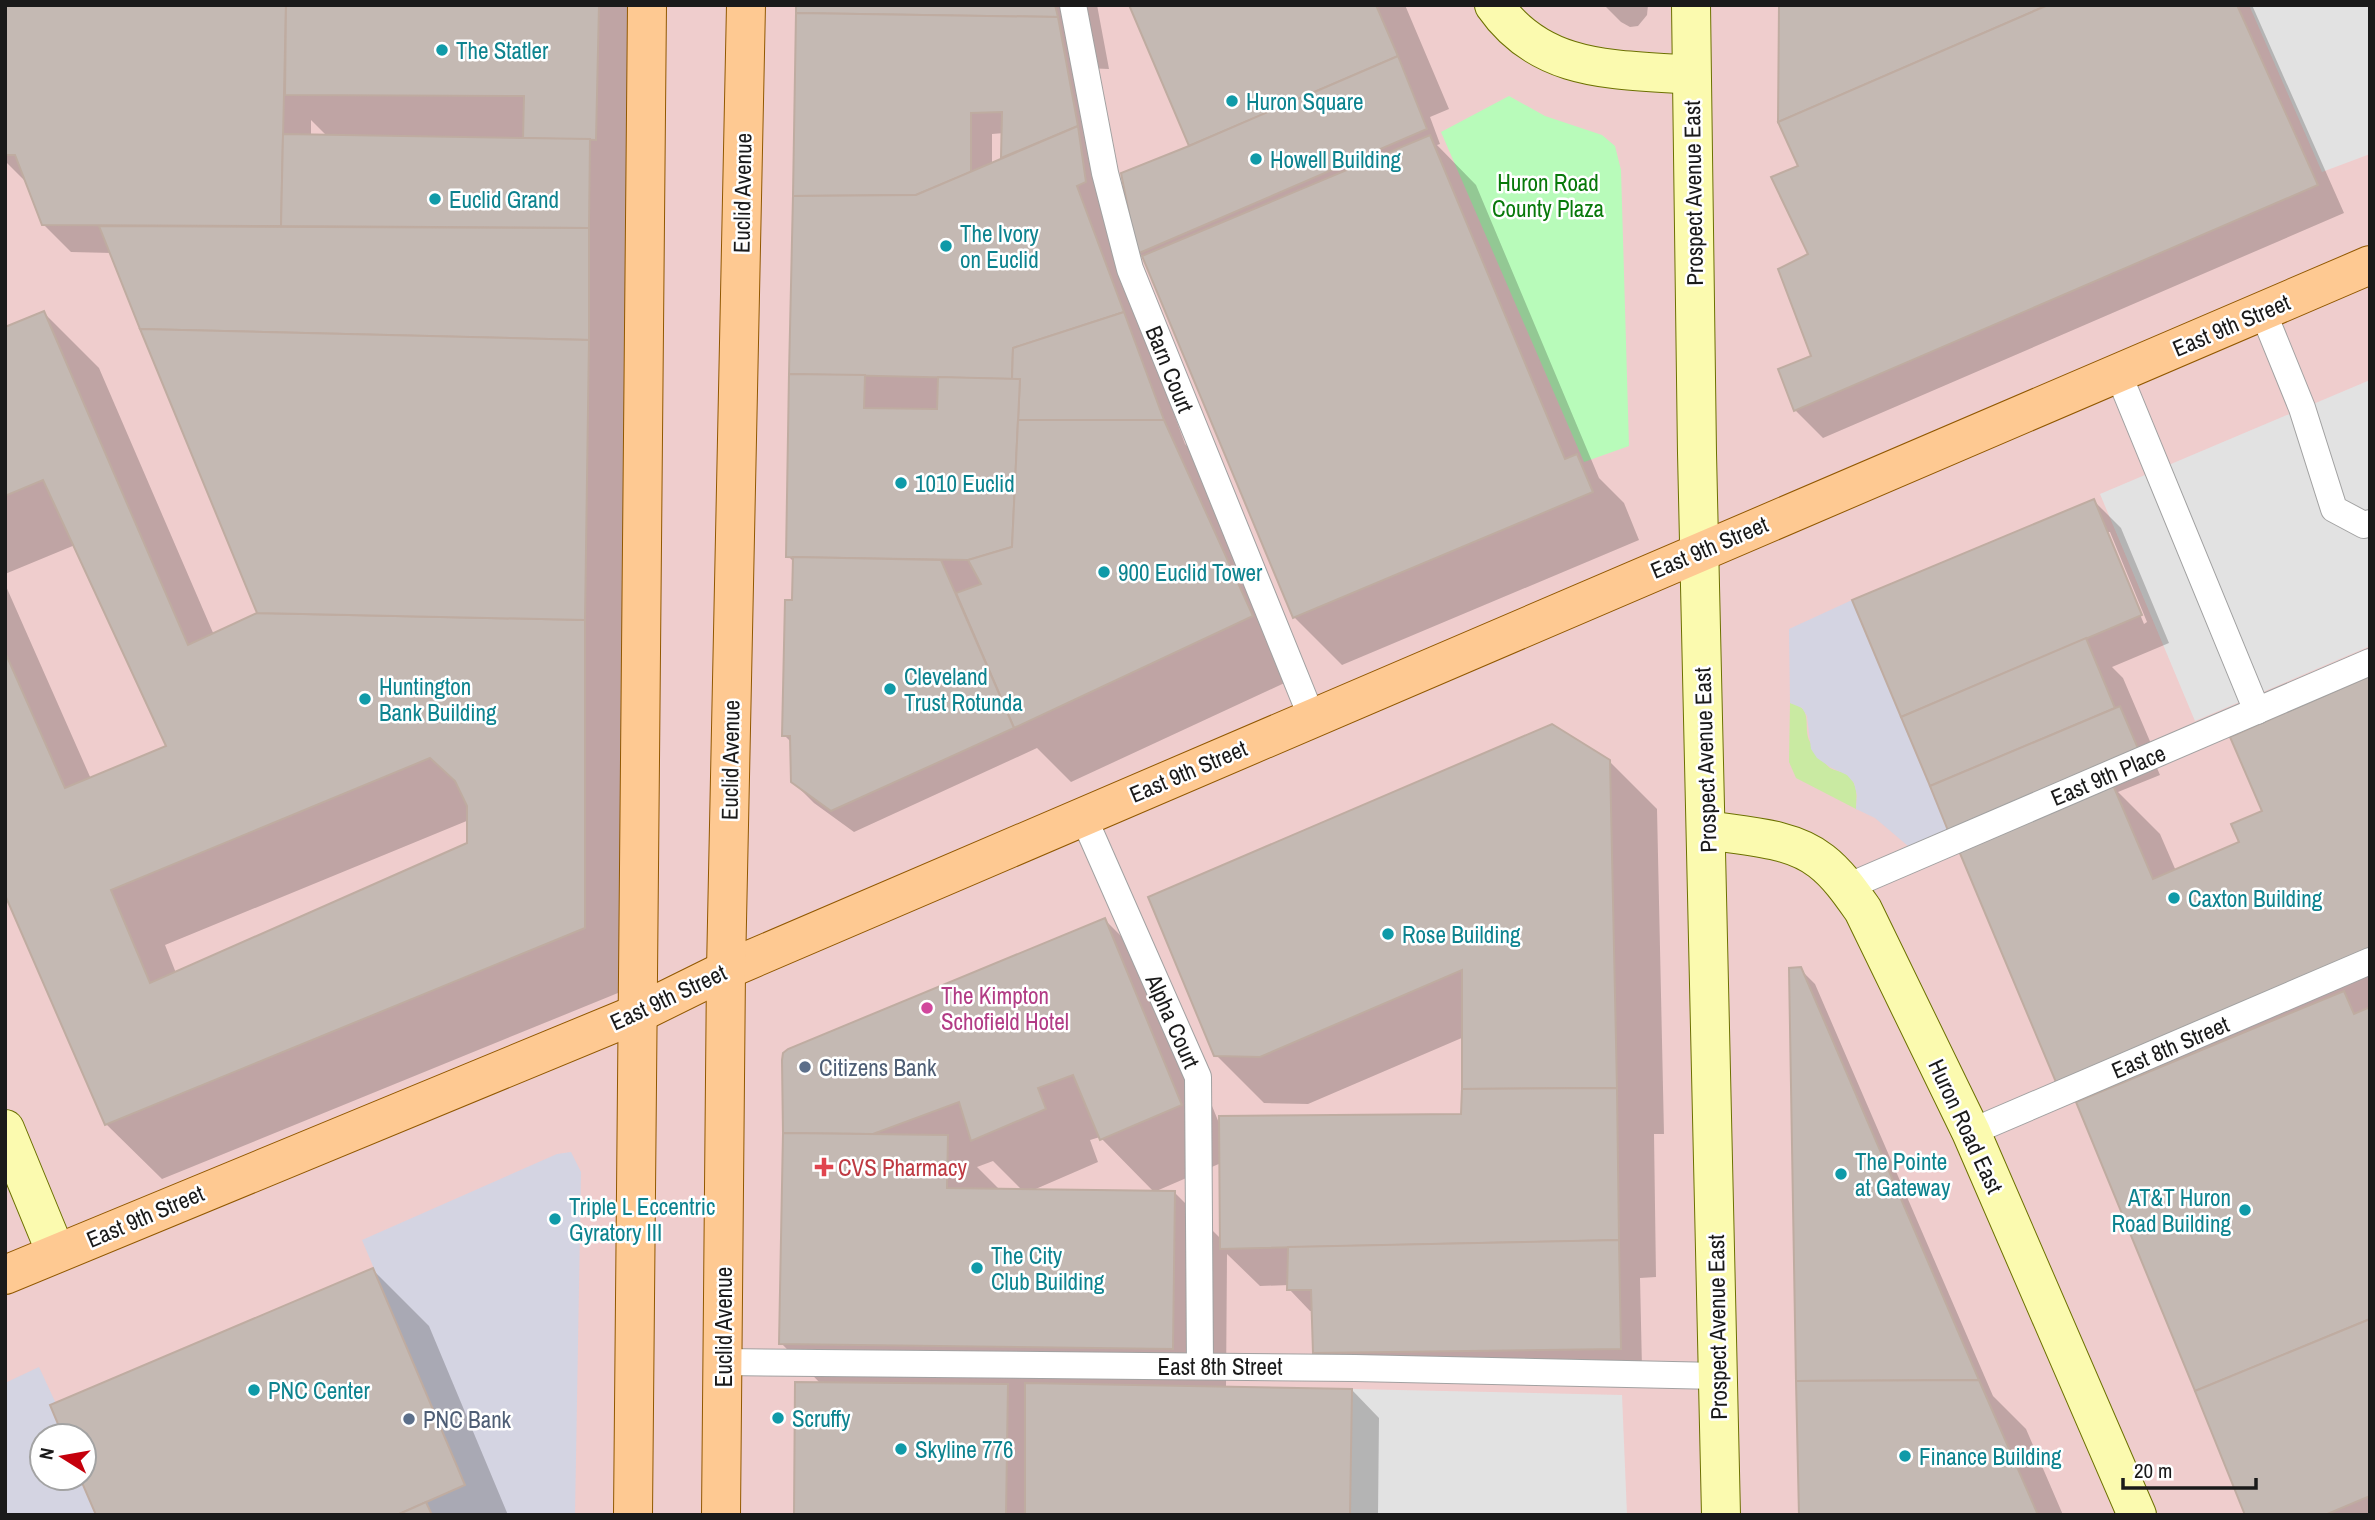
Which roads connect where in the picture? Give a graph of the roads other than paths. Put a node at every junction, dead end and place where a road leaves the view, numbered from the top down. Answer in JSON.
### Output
{"nodes":[{"id":1,"x":646,"y":5,"type":"edge"},
{"id":2,"x":746,"y":5,"type":"edge"},
{"id":3,"x":1073,"y":5,"type":"edge"},
{"id":4,"x":1494,"y":5,"type":"edge"},
{"id":5,"x":1691,"y":5,"type":"edge"},
{"id":6,"x":1691,"y":75,"type":"junction"},
{"id":7,"x":2370,"y":265,"type":"edge"},
{"id":8,"x":2263,"y":312,"type":"junction"},
{"id":9,"x":2118,"y":373,"type":"junction"},
{"id":10,"x":2370,"y":523,"type":"edge"},
{"id":11,"x":1700,"y":550,"type":"junction"},
{"id":12,"x":2370,"y":662,"type":"edge"},
{"id":13,"x":2257,"y":711,"type":"junction"},
{"id":14,"x":1312,"y":718,"type":"junction"},
{"id":15,"x":1083,"y":816,"type":"junction"},
{"id":16,"x":1707,"y":830,"type":"junction"},
{"id":17,"x":1847,"y":887,"type":"junction"},
{"id":18,"x":2370,"y":961,"type":"edge"},
{"id":19,"x":726,"y":970,"type":"junction"},
{"id":20,"x":639,"y":1013,"type":"junction"},
{"id":21,"x":5,"y":1129,"type":"edge"},
{"id":22,"x":1971,"y":1132,"type":"junction"},
{"id":23,"x":56,"y":1253,"type":"junction"},
{"id":24,"x":5,"y":1275,"type":"edge"},
{"id":25,"x":722,"y":1362,"type":"junction"},
{"id":26,"x":1200,"y":1366,"type":"junction"},
{"id":27,"x":1718,"y":1377,"type":"junction"},
{"id":28,"x":633,"y":1515,"type":"edge"},
{"id":29,"x":721,"y":1515,"type":"edge"},
{"id":30,"x":1721,"y":1515,"type":"edge"},
{"id":31,"x":2137,"y":1515,"type":"edge"}],
"edges":[{"from":1,"to":20,"type":"main road"},
{"from":2,"to":19,"type":"main road","name":"Euclid Avenue"},
{"from":3,"to":14,"type":"lane","name":"Barn Court"},
{"from":4,"to":6,"type":"street"},
{"from":5,"to":6,"type":"street","name":"Prospect Avenue East"},
{"from":6,"to":11,"type":"street","name":"Prospect Avenue East"},
{"from":7,"to":8,"type":"main road","name":"East 9th Street"},
{"from":8,"to":9,"type":"main road","name":"East 9th Street"},
{"from":8,"to":10,"type":"lane"},
{"from":9,"to":11,"type":"main road","name":"East 9th Street"},
{"from":9,"to":13,"type":"lane"},
{"from":11,"to":14,"type":"main road","name":"East 9th Street"},
{"from":11,"to":16,"type":"street","name":"Prospect Avenue East"},
{"from":12,"to":13,"type":"lane","name":"East 9th Place"},
{"from":13,"to":17,"type":"lane","name":"East 9th Place"},
{"from":14,"to":15,"type":"main road","name":"East 9th Street"},
{"from":15,"to":19,"type":"main road","name":"East 9th Street"},
{"from":15,"to":26,"type":"lane","name":"Alpha Court"},
{"from":16,"to":17,"type":"street","name":"Huron Road East"},
{"from":16,"to":27,"type":"street","name":"Prospect Avenue East"},
{"from":17,"to":22,"type":"street","name":"Huron Road East"},
{"from":18,"to":22,"type":"lane","name":"East 8th Street"},
{"from":19,"to":20,"type":"main road","name":"East 9th Street"},
{"from":19,"to":25,"type":"main road","name":"Euclid Avenue"},
{"from":20,"to":23,"type":"main road","name":"East 9th Street"},
{"from":20,"to":28,"type":"main road"},
{"from":21,"to":23,"type":"street"},
{"from":22,"to":31,"type":"street","name":"Huron Road East"},
{"from":23,"to":24,"type":"main road","name":"East 9th Street"},
{"from":25,"to":26,"type":"lane","name":"East 8th Street"},
{"from":25,"to":29,"type":"main road","name":"Euclid Avenue"},
{"from":26,"to":27,"type":"lane","name":"East 8th Street"},
{"from":27,"to":30,"type":"street","name":"Prospect Avenue East"}]}
